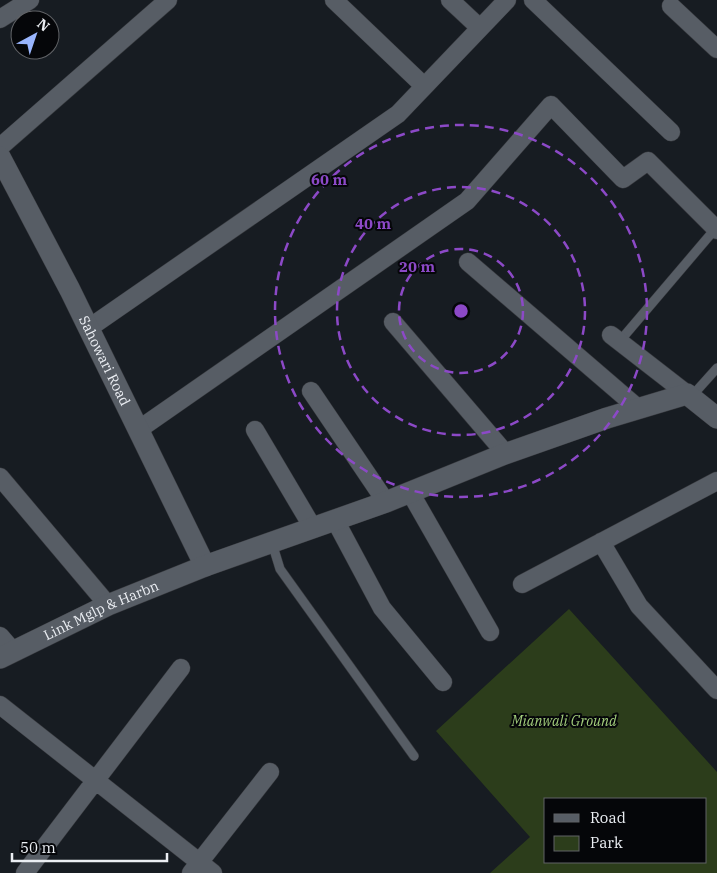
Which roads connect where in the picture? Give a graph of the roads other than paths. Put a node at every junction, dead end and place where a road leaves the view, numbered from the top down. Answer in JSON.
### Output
{"nodes":[{"id":1,"x":30,"y":0,"type":"edge"},
{"id":2,"x":168,"y":0,"type":"edge"},
{"id":3,"x":334,"y":0,"type":"edge"},
{"id":4,"x":450,"y":0,"type":"edge"},
{"id":5,"x":507,"y":0,"type":"edge"},
{"id":6,"x":533,"y":0,"type":"edge"},
{"id":7,"x":671,"y":6,"type":"dead end"},
{"id":8,"x":0,"y":19,"type":"edge"},
{"id":9,"x":480,"y":28,"type":"junction"},
{"id":10,"x":717,"y":49,"type":"edge"},
{"id":11,"x":424,"y":86,"type":"junction"},
{"id":12,"x":671,"y":132,"type":"dead end"},
{"id":13,"x":0,"y":147,"type":"edge"},
{"id":14,"x":0,"y":157,"type":"edge"},
{"id":15,"x":8,"y":190,"type":"edge"},
{"id":16,"x":716,"y":229,"type":"edge"},
{"id":17,"x":468,"y":262,"type":"dead end"},
{"id":18,"x":393,"y":322,"type":"dead end"},
{"id":19,"x":89,"y":328,"type":"junction"},
{"id":20,"x":615,"y":338,"type":"joint"},
{"id":21,"x":717,"y":368,"type":"edge"},
{"id":22,"x":311,"y":391,"type":"dead end"},
{"id":23,"x":689,"y":396,"type":"junction"},
{"id":24,"x":639,"y":409,"type":"junction"},
{"id":25,"x":717,"y":418,"type":"edge"},
{"id":26,"x":138,"y":430,"type":"junction"},
{"id":27,"x":255,"y":430,"type":"dead end"},
{"id":28,"x":506,"y":454,"type":"junction"},
{"id":29,"x":0,"y":477,"type":"edge"},
{"id":30,"x":717,"y":481,"type":"edge"},
{"id":31,"x":410,"y":492,"type":"junction"},
{"id":32,"x":386,"y":502,"type":"junction"},
{"id":33,"x":335,"y":520,"type":"junction"},
{"id":34,"x":313,"y":528,"type":"junction"},
{"id":35,"x":272,"y":542,"type":"junction"},
{"id":36,"x":601,"y":542,"type":"junction"},
{"id":37,"x":205,"y":566,"type":"junction"},
{"id":38,"x":522,"y":584,"type":"dead end"},
{"id":39,"x":108,"y":605,"type":"junction"},
{"id":40,"x":490,"y":632,"type":"dead end"},
{"id":41,"x":4,"y":648,"type":"edge"},
{"id":42,"x":181,"y":668,"type":"dead end"},
{"id":43,"x":443,"y":682,"type":"dead end"},
{"id":44,"x":717,"y":690,"type":"edge"},
{"id":45,"x":0,"y":706,"type":"edge"},
{"id":46,"x":414,"y":756,"type":"dead end"},
{"id":47,"x":270,"y":772,"type":"dead end"},
{"id":48,"x":95,"y":781,"type":"junction"},
{"id":49,"x":201,"y":869,"type":"edge"},
{"id":50,"x":24,"y":873,"type":"edge"}],
"edges":[{"from":1,"to":8,"type":"street"},
{"from":2,"to":13,"type":"street"},
{"from":3,"to":11,"type":"street"},
{"from":4,"to":9,"type":"street"},
{"from":5,"to":9,"type":"street"},
{"from":6,"to":12,"type":"street"},
{"from":7,"to":10,"type":"street"},
{"from":9,"to":11,"type":"street"},
{"from":11,"to":19,"type":"street"},
{"from":14,"to":15,"type":"street","name":"Sahowari Road"},
{"from":15,"to":19,"type":"street","name":"Sahowari Road"},
{"from":16,"to":20,"type":"lane"},
{"from":16,"to":26,"type":"street"},
{"from":17,"to":24,"type":"street"},
{"from":18,"to":28,"type":"street"},
{"from":19,"to":26,"type":"street","name":"Sahowari Road"},
{"from":20,"to":23,"type":"street"},
{"from":21,"to":23,"type":"lane"},
{"from":22,"to":32,"type":"street"},
{"from":23,"to":24,"type":"street","name":"Link Mglp & Harbn"},
{"from":23,"to":25,"type":"street"},
{"from":24,"to":28,"type":"street","name":"Link Mglp & Harbn"},
{"from":26,"to":37,"type":"street","name":"Sahowari Road"},
{"from":27,"to":34,"type":"street"},
{"from":28,"to":31,"type":"street","name":"Link Mglp & Harbn"},
{"from":29,"to":39,"type":"street"},
{"from":30,"to":36,"type":"street"},
{"from":31,"to":32,"type":"street","name":"Link Mglp & Harbn"},
{"from":31,"to":40,"type":"street"},
{"from":32,"to":33,"type":"street","name":"Link Mglp & Harbn"},
{"from":33,"to":34,"type":"street","name":"Link Mglp & Harbn"},
{"from":33,"to":43,"type":"street"},
{"from":34,"to":35,"type":"street","name":"Link Mglp & Harbn"},
{"from":35,"to":37,"type":"street","name":"Link Mglp & Harbn"},
{"from":35,"to":46,"type":"lane"},
{"from":36,"to":38,"type":"street"},
{"from":36,"to":44,"type":"street"},
{"from":37,"to":39,"type":"street","name":"Link Mglp & Harbn"},
{"from":39,"to":41,"type":"street","name":"Link Mglp & Harbn"},
{"from":42,"to":48,"type":"street"},
{"from":45,"to":48,"type":"street"},
{"from":47,"to":49,"type":"street"},
{"from":48,"to":49,"type":"street"},
{"from":48,"to":50,"type":"street"}]}
